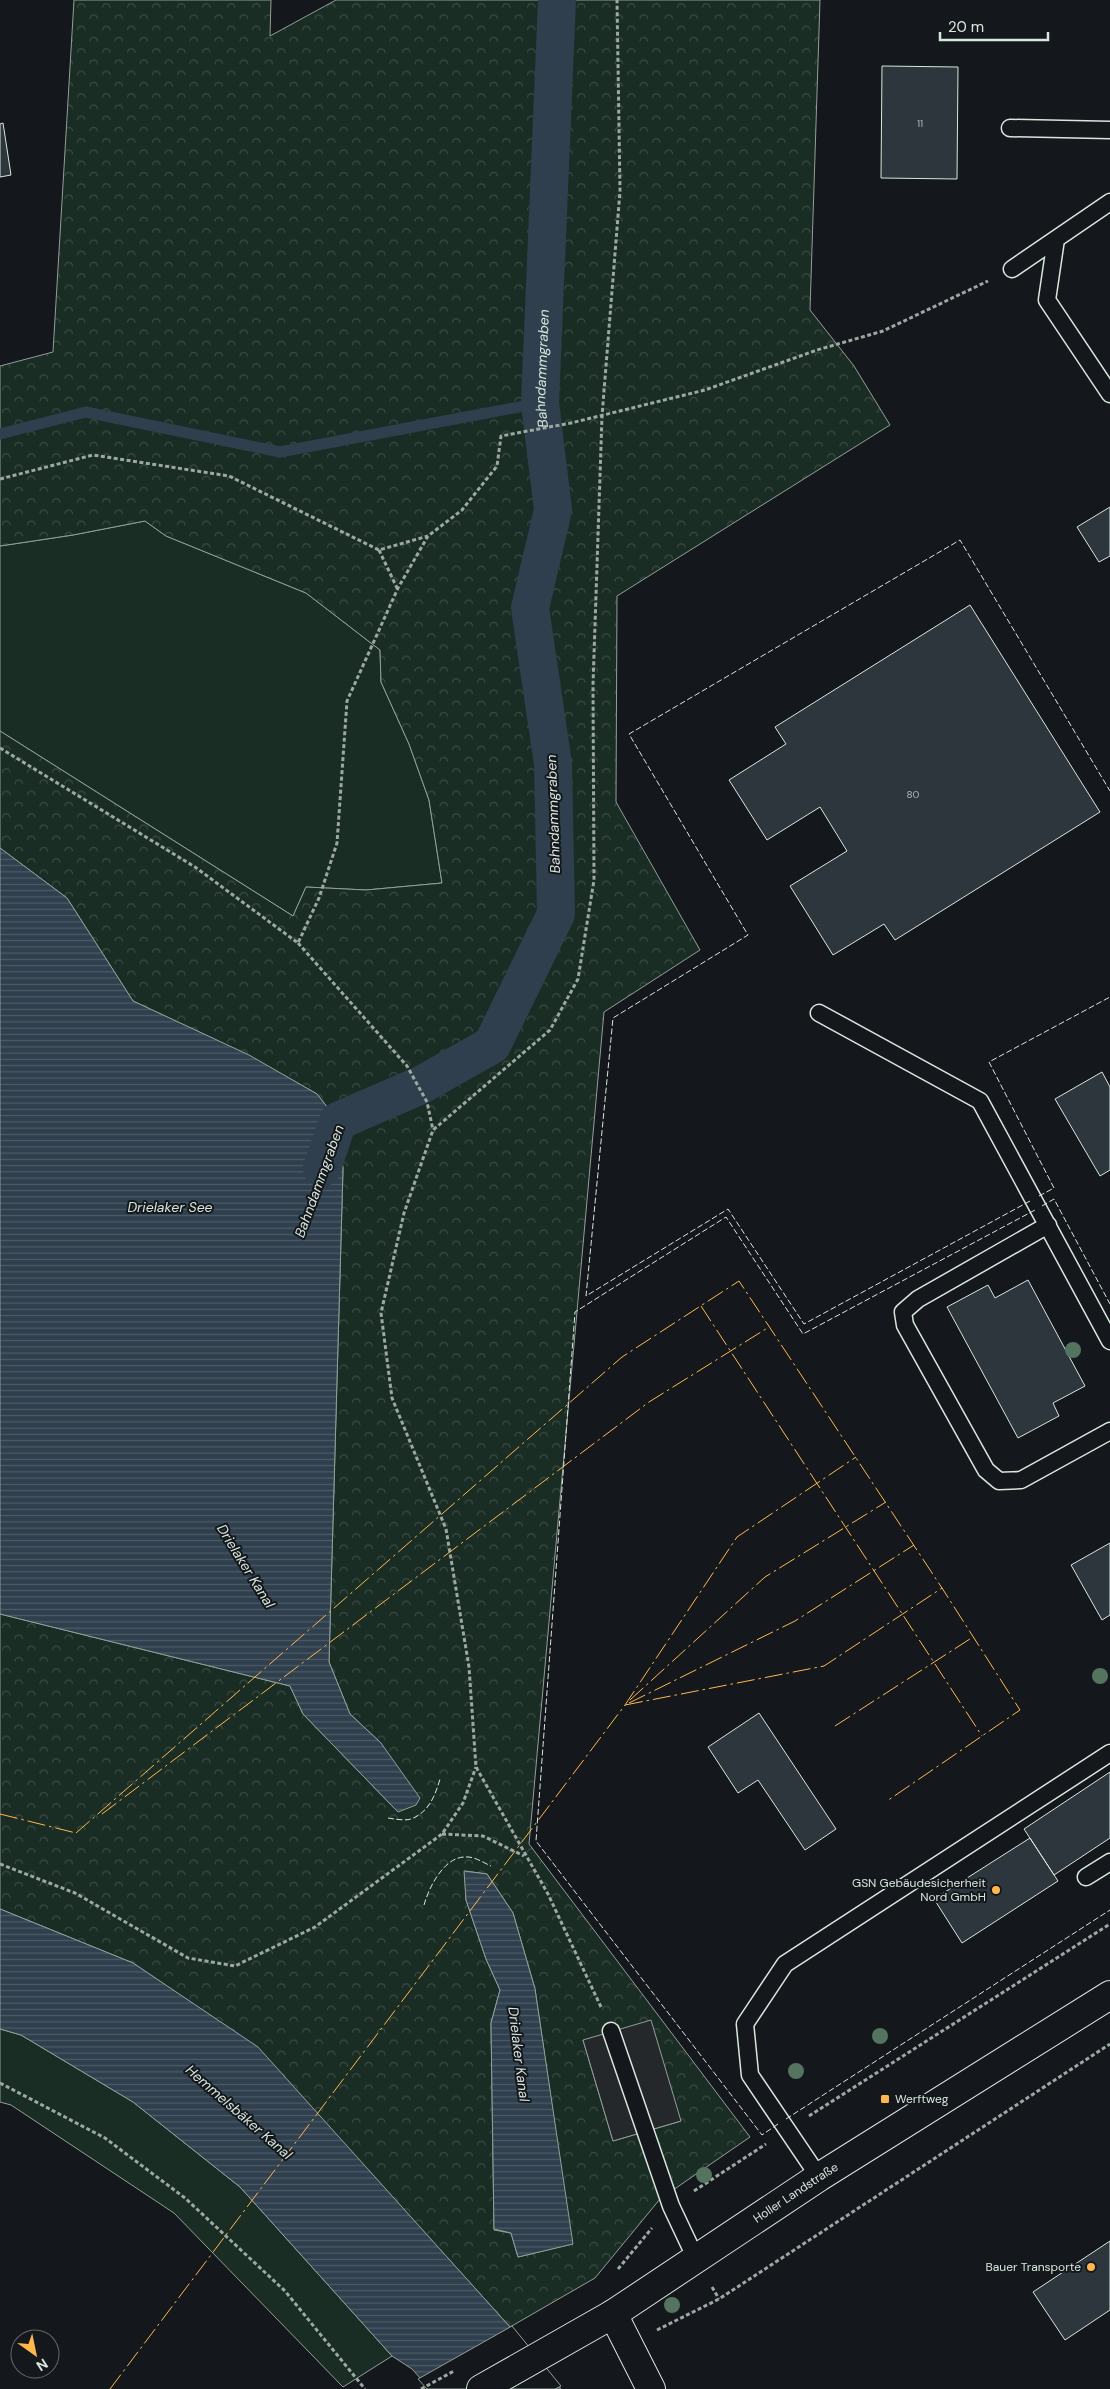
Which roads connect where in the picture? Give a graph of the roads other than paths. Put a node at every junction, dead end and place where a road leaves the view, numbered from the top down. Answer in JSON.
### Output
{"nodes":[{"id":1,"x":1010,"y":128,"type":"dead end"},
{"id":2,"x":1110,"y":130,"type":"edge"},
{"id":3,"x":1110,"y":202,"type":"edge"},
{"id":4,"x":1056,"y":239,"type":"junction"},
{"id":5,"x":1012,"y":269,"type":"road end"},
{"id":6,"x":1110,"y":394,"type":"edge"},
{"id":7,"x":819,"y":1013,"type":"dead end"},
{"id":8,"x":1048,"y":1225,"type":"junction"},
{"id":9,"x":1110,"y":1341,"type":"edge"},
{"id":10,"x":1110,"y":1432,"type":"edge"},
{"id":11,"x":1110,"y":1754,"type":"edge"},
{"id":12,"x":1110,"y":1862,"type":"edge"},
{"id":13,"x":1086,"y":1877,"type":"dead end"},
{"id":14,"x":1110,"y":1994,"type":"edge"},
{"id":15,"x":611,"y":2031,"type":"road end"},
{"id":16,"x":819,"y":2177,"type":"junction"},
{"id":17,"x":696,"y":2258,"type":"junction"},
{"id":18,"x":613,"y":2314,"type":"junction"},
{"id":19,"x":481,"y":2389,"type":"edge"},
{"id":20,"x":651,"y":2389,"type":"edge"}],
"edges":[{"from":1,"to":2,"type":"lane"},
{"from":3,"to":4,"type":"lane"},
{"from":4,"to":5,"type":"lane"},
{"from":4,"to":6,"type":"lane"},
{"from":7,"to":8,"type":"lane"},
{"from":8,"to":9,"type":"lane"},
{"from":8,"to":10,"type":"lane"},
{"from":11,"to":16,"type":"lane"},
{"from":12,"to":13,"type":"lane"},
{"from":14,"to":16,"type":"main road","name":"Holler Landstraße"},
{"from":15,"to":17,"type":"lane"},
{"from":16,"to":17,"type":"main road","name":"Holler Landstraße"},
{"from":17,"to":18,"type":"main road","name":"Holler Landstraße"},
{"from":18,"to":19,"type":"main road","name":"Holler Landstraße"},
{"from":18,"to":20,"type":"main road"}]}
